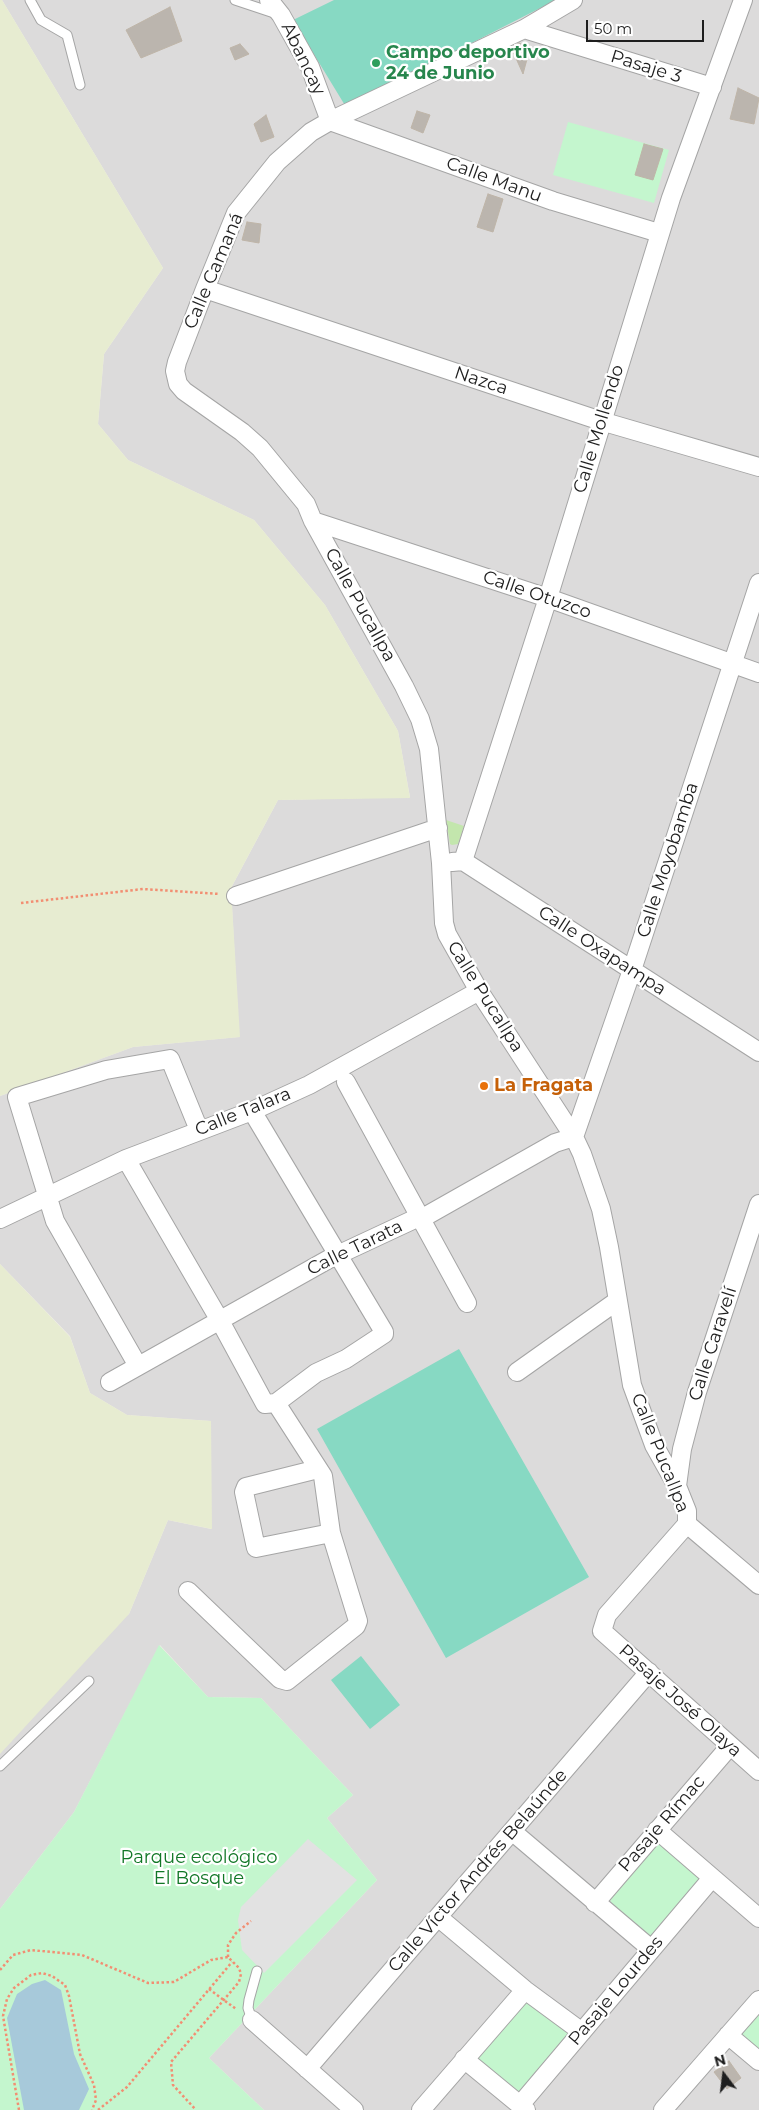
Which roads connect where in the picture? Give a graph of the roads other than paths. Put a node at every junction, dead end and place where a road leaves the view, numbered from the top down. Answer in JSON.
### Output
{"nodes":[{"id":1,"x":30,"y":0,"type":"edge"},
{"id":2,"x":235,"y":0,"type":"edge"},
{"id":3,"x":269,"y":0,"type":"edge"},
{"id":4,"x":573,"y":0,"type":"edge"},
{"id":5,"x":743,"y":0,"type":"edge"},
{"id":6,"x":281,"y":15,"type":"junction"},
{"id":7,"x":524,"y":29,"type":"junction"},
{"id":8,"x":80,"y":85,"type":"dead end"},
{"id":9,"x":712,"y":87,"type":"junction"},
{"id":10,"x":330,"y":121,"type":"junction"},
{"id":11,"x":659,"y":233,"type":"junction"},
{"id":12,"x":205,"y":289,"type":"junction"},
{"id":13,"x":601,"y":421,"type":"junction"},
{"id":14,"x":759,"y":467,"type":"edge"},
{"id":15,"x":313,"y":521,"type":"junction"},
{"id":16,"x":759,"y":583,"type":"edge"},
{"id":17,"x":548,"y":598,"type":"junction"},
{"id":18,"x":733,"y":664,"type":"junction"},
{"id":19,"x":759,"y":673,"type":"edge"},
{"id":20,"x":438,"y":828,"type":"junction"},
{"id":21,"x":463,"y":861,"type":"junction"},
{"id":22,"x":441,"y":863,"type":"junction"},
{"id":23,"x":236,"y":896,"type":"road end"},
{"id":24,"x":632,"y":970,"type":"junction"},
{"id":25,"x":479,"y":991,"type":"junction"},
{"id":26,"x":759,"y":1052,"type":"edge"},
{"id":27,"x":346,"y":1082,"type":"dead end"},
{"id":28,"x":252,"y":1111,"type":"junction"},
{"id":29,"x":199,"y":1130,"type":"junction"},
{"id":30,"x":574,"y":1137,"type":"junction"},
{"id":31,"x":126,"y":1159,"type":"junction"},
{"id":32,"x":47,"y":1197,"type":"junction"},
{"id":33,"x":759,"y":1204,"type":"edge"},
{"id":34,"x":419,"y":1217,"type":"junction"},
{"id":35,"x":0,"y":1219,"type":"edge"},
{"id":36,"x":338,"y":1254,"type":"junction"},
{"id":37,"x":617,"y":1302,"type":"junction"},
{"id":38,"x":467,"y":1303,"type":"dead end"},
{"id":39,"x":219,"y":1319,"type":"junction"},
{"id":40,"x":138,"y":1366,"type":"junction"},
{"id":41,"x":517,"y":1372,"type":"dead end"},
{"id":42,"x":110,"y":1382,"type":"dead end"},
{"id":43,"x":276,"y":1404,"type":"junction"},
{"id":44,"x":318,"y":1469,"type":"junction"},
{"id":45,"x":676,"y":1486,"type":"junction"},
{"id":46,"x":687,"y":1524,"type":"junction"},
{"id":47,"x":331,"y":1533,"type":"junction"},
{"id":48,"x":759,"y":1585,"type":"edge"},
{"id":49,"x":188,"y":1591,"type":"dead end"},
{"id":50,"x":649,"y":1672,"type":"junction"},
{"id":51,"x":89,"y":1681,"type":"dead end"},
{"id":52,"x":730,"y":1746,"type":"junction"},
{"id":53,"x":0,"y":1766,"type":"edge"},
{"id":54,"x":759,"y":1771,"type":"edge"},
{"id":55,"x":657,"y":1830,"type":"junction"},
{"id":56,"x":513,"y":1832,"type":"junction"},
{"id":57,"x":712,"y":1878,"type":"junction"},
{"id":58,"x":595,"y":1902,"type":"junction"},
{"id":59,"x":438,"y":1917,"type":"junction"},
{"id":60,"x":759,"y":1918,"type":"edge"},
{"id":61,"x":651,"y":1949,"type":"junction"},
{"id":62,"x":257,"y":1971,"type":"dead end"},
{"id":63,"x":524,"y":1990,"type":"junction"},
{"id":64,"x":759,"y":2000,"type":"edge"},
{"id":65,"x":252,"y":2020,"type":"joint"},
{"id":66,"x":582,"y":2032,"type":"junction"},
{"id":67,"x":728,"y":2035,"type":"junction"},
{"id":68,"x":464,"y":2059,"type":"junction"},
{"id":69,"x":759,"y":2061,"type":"edge"},
{"id":70,"x":307,"y":2069,"type":"junction"},
{"id":71,"x":523,"y":2108,"type":"edge"},
{"id":72,"x":354,"y":2110,"type":"edge"},
{"id":73,"x":421,"y":2110,"type":"edge"},
{"id":74,"x":663,"y":2110,"type":"edge"}],
"edges":[{"from":1,"to":8,"type":"lane"},
{"from":2,"to":6,"type":"lane"},
{"from":3,"to":6,"type":"street","name":"Abancay"},
{"from":4,"to":7,"type":"street","name":"Calle Camaná"},
{"from":5,"to":9,"type":"street","name":"Calle Mollendo"},
{"from":6,"to":10,"type":"street","name":"Abancay"},
{"from":7,"to":9,"type":"street","name":"Pasaje 3"},
{"from":7,"to":10,"type":"street","name":"Calle Camaná"},
{"from":9,"to":11,"type":"street","name":"Calle Mollendo"},
{"from":10,"to":11,"type":"street","name":"Calle Manu"},
{"from":10,"to":12,"type":"street","name":"Calle Camaná"},
{"from":11,"to":13,"type":"street","name":"Calle Mollendo"},
{"from":12,"to":13,"type":"street","name":"Nazca"},
{"from":12,"to":15,"type":"street","name":"Calle Camaná"},
{"from":13,"to":14,"type":"street","name":"Nazca"},
{"from":13,"to":17,"type":"street","name":"Calle Mollendo"},
{"from":15,"to":17,"type":"street","name":"Calle Otuzco"},
{"from":15,"to":20,"type":"street","name":"Calle Pucallpa"},
{"from":16,"to":18,"type":"street","name":"Calle Moyobamba"},
{"from":17,"to":18,"type":"street","name":"Calle Otuzco"},
{"from":17,"to":21,"type":"street","name":"Calle Mollendo"},
{"from":18,"to":19,"type":"street","name":"Calle Otuzco"},
{"from":18,"to":24,"type":"street","name":"Calle Moyobamba"},
{"from":20,"to":22,"type":"street","name":"Calle Pucallpa"},
{"from":20,"to":23,"type":"street"},
{"from":21,"to":22,"type":"street"},
{"from":21,"to":24,"type":"street","name":"Calle Oxapampa"},
{"from":22,"to":25,"type":"street","name":"Calle Pucallpa"},
{"from":24,"to":26,"type":"street","name":"Calle Oxapampa"},
{"from":24,"to":30,"type":"street","name":"Calle Moyobamba"},
{"from":25,"to":28,"type":"street","name":"Calle Talara"},
{"from":25,"to":30,"type":"street","name":"Calle Pucallpa"},
{"from":27,"to":34,"type":"street"},
{"from":28,"to":29,"type":"street","name":"Calle Talara"},
{"from":28,"to":36,"type":"street"},
{"from":29,"to":31,"type":"street","name":"Calle Talara"},
{"from":29,"to":32,"type":"street"},
{"from":30,"to":34,"type":"street","name":"Calle Tarata"},
{"from":30,"to":37,"type":"street","name":"Calle Pucallpa"},
{"from":31,"to":32,"type":"street","name":"Calle Talara"},
{"from":31,"to":39,"type":"street"},
{"from":32,"to":35,"type":"street","name":"Calle Talara"},
{"from":32,"to":40,"type":"street"},
{"from":33,"to":45,"type":"street","name":"Calle Caravelí"},
{"from":34,"to":36,"type":"street","name":"Calle Tarata"},
{"from":34,"to":38,"type":"street"},
{"from":36,"to":39,"type":"street","name":"Calle Tarata"},
{"from":36,"to":43,"type":"street"},
{"from":37,"to":41,"type":"street"},
{"from":37,"to":45,"type":"street","name":"Calle Pucallpa"},
{"from":39,"to":40,"type":"street","name":"Calle Tarata"},
{"from":39,"to":43,"type":"street"},
{"from":40,"to":42,"type":"street","name":"Calle Tarata"},
{"from":43,"to":44,"type":"street"},
{"from":44,"to":47,"type":"street"},
{"from":44,"to":47,"type":"street"},
{"from":45,"to":46,"type":"street","name":"Calle Pucallpa"},
{"from":46,"to":48,"type":"street","name":"Calle Pucallpa"},
{"from":46,"to":50,"type":"street","name":"Pasaje José Olaya"},
{"from":47,"to":49,"type":"street"},
{"from":50,"to":52,"type":"street","name":"Pasaje José Olaya"},
{"from":50,"to":56,"type":"street","name":"Calle Víctor Andrés Belaúnde"},
{"from":51,"to":53,"type":"lane"},
{"from":52,"to":54,"type":"street","name":"Pasaje José Olaya"},
{"from":52,"to":55,"type":"street","name":"Pasaje Rímac"},
{"from":55,"to":57,"type":"street"},
{"from":55,"to":58,"type":"street","name":"Pasaje Rímac"},
{"from":56,"to":58,"type":"street"},
{"from":56,"to":59,"type":"street","name":"Calle Víctor Andrés Belaúnde"},
{"from":57,"to":60,"type":"street"},
{"from":57,"to":61,"type":"street","name":"Pasaje Lourdes"},
{"from":58,"to":61,"type":"street"},
{"from":59,"to":63,"type":"street"},
{"from":59,"to":70,"type":"street","name":"Calle Víctor Andrés Belaúnde"},
{"from":61,"to":66,"type":"street","name":"Pasaje Lourdes"},
{"from":62,"to":65,"type":"lane"},
{"from":63,"to":66,"type":"street"},
{"from":63,"to":68,"type":"street"},
{"from":64,"to":67,"type":"street"},
{"from":65,"to":70,"type":"street"},
{"from":66,"to":71,"type":"street","name":"Pasaje Lourdes"},
{"from":67,"to":69,"type":"street"},
{"from":67,"to":74,"type":"street"},
{"from":68,"to":71,"type":"street"},
{"from":68,"to":73,"type":"street"},
{"from":70,"to":72,"type":"street"}]}
